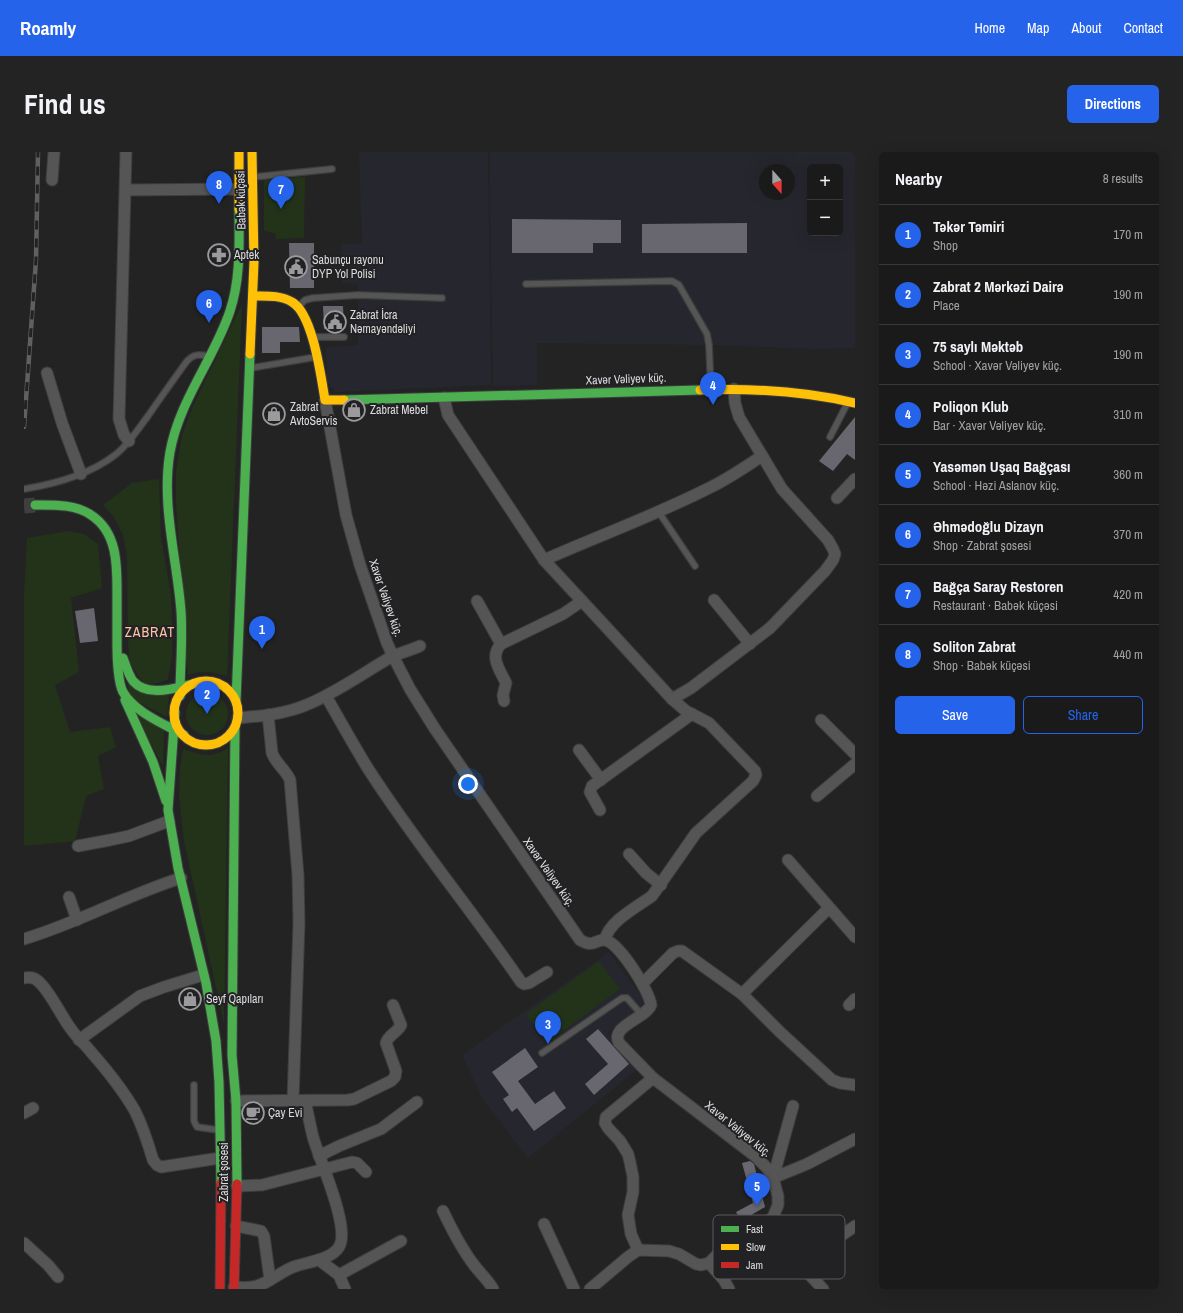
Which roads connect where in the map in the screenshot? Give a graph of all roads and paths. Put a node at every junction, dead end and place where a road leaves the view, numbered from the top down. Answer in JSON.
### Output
{"nodes":[{"id":1,"x":54,"y":152,"type":"edge"},
{"id":2,"x":126,"y":152,"type":"edge"},
{"id":3,"x":239,"y":152,"type":"edge"},
{"id":4,"x":252,"y":152,"type":"edge"},
{"id":5,"x":332,"y":169,"type":"dead end"},
{"id":6,"x":253,"y":177,"type":"junction"},
{"id":7,"x":52,"y":180,"type":"dead end"},
{"id":8,"x":239,"y":189,"type":"junction"},
{"id":9,"x":126,"y":190,"type":"junction"},
{"id":10,"x":526,"y":284,"type":"dead end"},
{"id":11,"x":253,"y":296,"type":"junction"},
{"id":12,"x":442,"y":298,"type":"dead end"},
{"id":13,"x":298,"y":306,"type":"junction"},
{"id":14,"x":312,"y":337,"type":"junction"},
{"id":15,"x":344,"y":337,"type":"dead end"},
{"id":16,"x":210,"y":357,"type":"junction"},
{"id":17,"x":316,"y":357,"type":"junction"},
{"id":18,"x":250,"y":368,"type":"junction"},
{"id":19,"x":47,"y":373,"type":"dead end"},
{"id":20,"x":734,"y":389,"type":"junction"},
{"id":21,"x":711,"y":390,"type":"junction"},
{"id":22,"x":444,"y":398,"type":"junction"},
{"id":23,"x":325,"y":400,"type":"junction"},
{"id":24,"x":852,"y":403,"type":"edge"},
{"id":25,"x":830,"y":437,"type":"dead end"},
{"id":26,"x":129,"y":441,"type":"junction"},
{"id":27,"x":762,"y":456,"type":"junction"},
{"id":28,"x":81,"y":474,"type":"junction"},
{"id":29,"x":855,"y":479,"type":"edge"},
{"id":30,"x":24,"y":489,"type":"edge"},
{"id":31,"x":837,"y":498,"type":"dead end"},
{"id":32,"x":35,"y":505,"type":"tunnel mouth"},
{"id":33,"x":658,"y":512,"type":"junction"},
{"id":34,"x":544,"y":560,"type":"junction"},
{"id":35,"x":695,"y":566,"type":"dead end"},
{"id":36,"x":714,"y":600,"type":"dead end"},
{"id":37,"x":477,"y":601,"type":"dead end"},
{"id":38,"x":582,"y":601,"type":"junction"},
{"id":39,"x":118,"y":634,"type":"junction"},
{"id":40,"x":501,"y":644,"type":"junction"},
{"id":41,"x":750,"y":644,"type":"junction"},
{"id":42,"x":420,"y":646,"type":"dead end"},
{"id":43,"x":393,"y":656,"type":"junction"},
{"id":44,"x":122,"y":691,"type":"junction"},
{"id":45,"x":180,"y":691,"type":"junction"},
{"id":46,"x":326,"y":696,"type":"junction"},
{"id":47,"x":672,"y":699,"type":"junction"},
{"id":48,"x":236,"y":701,"type":"junction"},
{"id":49,"x":504,"y":702,"type":"dead end"},
{"id":50,"x":175,"y":712,"type":"junction"},
{"id":51,"x":692,"y":714,"type":"junction"},
{"id":52,"x":268,"y":715,"type":"junction"},
{"id":53,"x":821,"y":720,"type":"dead end"},
{"id":54,"x":236,"y":722,"type":"junction"},
{"id":55,"x":173,"y":729,"type":"junction"},
{"id":56,"x":184,"y":735,"type":"junction"},
{"id":57,"x":580,"y":750,"type":"dead end"},
{"id":58,"x":855,"y":754,"type":"edge"},
{"id":59,"x":854,"y":768,"type":"edge"},
{"id":60,"x":601,"y":780,"type":"junction"},
{"id":61,"x":817,"y":796,"type":"dead end"},
{"id":62,"x":600,"y":810,"type":"dead end"},
{"id":63,"x":169,"y":816,"type":"junction"},
{"id":64,"x":78,"y":846,"type":"dead end"},
{"id":65,"x":629,"y":854,"type":"dead end"},
{"id":66,"x":788,"y":860,"type":"dead end"},
{"id":67,"x":181,"y":878,"type":"junction"},
{"id":68,"x":661,"y":885,"type":"junction"},
{"id":69,"x":69,"y":897,"type":"dead end"},
{"id":70,"x":829,"y":908,"type":"junction"},
{"id":71,"x":77,"y":920,"type":"junction"},
{"id":72,"x":855,"y":938,"type":"edge"},
{"id":73,"x":24,"y":939,"type":"edge"},
{"id":74,"x":604,"y":940,"type":"junction"},
{"id":75,"x":547,"y":972,"type":"dead end"},
{"id":76,"x":203,"y":975,"type":"junction"},
{"id":77,"x":24,"y":978,"type":"edge"},
{"id":78,"x":643,"y":984,"type":"junction"},
{"id":79,"x":742,"y":994,"type":"junction"},
{"id":80,"x":393,"y":1005,"type":"dead end"},
{"id":81,"x":642,"y":1015,"type":"junction"},
{"id":82,"x":79,"y":1040,"type":"junction"},
{"id":83,"x":542,"y":1053,"type":"dead end"},
{"id":84,"x":653,"y":1078,"type":"junction"},
{"id":85,"x":854,"y":1084,"type":"edge"},
{"id":86,"x":194,"y":1085,"type":"dead end"},
{"id":87,"x":236,"y":1100,"type":"junction"},
{"id":88,"x":293,"y":1100,"type":"junction"},
{"id":89,"x":305,"y":1101,"type":"junction"},
{"id":90,"x":416,"y":1102,"type":"dead end"},
{"id":91,"x":793,"y":1106,"type":"dead end"},
{"id":92,"x":220,"y":1130,"type":"junction"},
{"id":93,"x":855,"y":1139,"type":"edge"},
{"id":94,"x":319,"y":1156,"type":"junction"},
{"id":95,"x":220,"y":1158,"type":"junction"},
{"id":96,"x":326,"y":1169,"type":"junction"},
{"id":97,"x":366,"y":1172,"type":"dead end"},
{"id":98,"x":773,"y":1178,"type":"junction"},
{"id":99,"x":237,"y":1186,"type":"junction"},
{"id":100,"x":443,"y":1211,"type":"dead end"},
{"id":101,"x":774,"y":1215,"type":"edge"},
{"id":102,"x":544,"y":1224,"type":"dead end"},
{"id":103,"x":236,"y":1226,"type":"junction"},
{"id":104,"x":855,"y":1226,"type":"edge"},
{"id":105,"x":845,"y":1233,"type":"edge"},
{"id":106,"x":401,"y":1241,"type":"dead end"},
{"id":107,"x":24,"y":1243,"type":"edge"},
{"id":108,"x":638,"y":1250,"type":"junction"},
{"id":109,"x":713,"y":1259,"type":"edge"},
{"id":110,"x":319,"y":1260,"type":"junction"},
{"id":111,"x":709,"y":1263,"type":"junction"},
{"id":112,"x":713,"y":1268,"type":"edge"},
{"id":113,"x":339,"y":1275,"type":"junction"},
{"id":114,"x":58,"y":1277,"type":"dead end"},
{"id":115,"x":723,"y":1279,"type":"edge"},
{"id":116,"x":813,"y":1279,"type":"edge"},
{"id":117,"x":270,"y":1280,"type":"junction"},
{"id":118,"x":234,"y":1288,"type":"edge"},
{"id":119,"x":220,"y":1289,"type":"edge"},
{"id":120,"x":345,"y":1289,"type":"edge"},
{"id":121,"x":493,"y":1289,"type":"edge"},
{"id":122,"x":574,"y":1289,"type":"edge"},
{"id":123,"x":590,"y":1289,"type":"edge"},
{"id":124,"x":729,"y":1289,"type":"edge"},
{"id":125,"x":823,"y":1289,"type":"edge"}],
"edges":[{"from":1,"to":7,"type":"street"},
{"from":2,"to":9,"type":"street"},
{"from":3,"to":8,"type":"main road","name":"Babək küçəsi"},
{"from":4,"to":6,"type":"main road","name":"Babək küçəsi"},
{"from":5,"to":6,"type":"lane"},
{"from":6,"to":11,"type":"main road","name":"Babək küçəsi"},
{"from":8,"to":9,"type":"street"},
{"from":8,"to":16,"type":"main road","name":"Babək küçəsi"},
{"from":9,"to":26,"type":"street"},
{"from":10,"to":21,"type":"lane"},
{"from":11,"to":13,"type":"main road"},
{"from":11,"to":18,"type":"main road","name":"Babək küçəsi"},
{"from":12,"to":13,"type":"lane"},
{"from":13,"to":14,"type":"main road","name":"Xavər Vəliyev küç."},
{"from":14,"to":15,"type":"lane"},
{"from":14,"to":17,"type":"main road","name":"Xavər Vəliyev küç."},
{"from":16,"to":26,"type":"lane"},
{"from":16,"to":45,"type":"main road"},
{"from":17,"to":18,"type":"lane"},
{"from":17,"to":23,"type":"main road","name":"Xavər Vəliyev küç."},
{"from":18,"to":48,"type":"main road","name":"Babək küçəsi"},
{"from":19,"to":28,"type":"street"},
{"from":20,"to":21,"type":"main road","name":"Xavər Vəliyev küç."},
{"from":20,"to":24,"type":"main road","name":"Xavər Vəliyev küç."},
{"from":20,"to":27,"type":"street"},
{"from":21,"to":22,"type":"main road","name":"Xavər Vəliyev küç."},
{"from":22,"to":23,"type":"main road","name":"Xavər Vəliyev küç."},
{"from":22,"to":34,"type":"street"},
{"from":23,"to":43,"type":"street","name":"Xavər Vəliyev küç."},
{"from":24,"to":25,"type":"lane"},
{"from":26,"to":28,"type":"lane"},
{"from":27,"to":33,"type":"street"},
{"from":27,"to":41,"type":"street"},
{"from":28,"to":30,"type":"lane"},
{"from":29,"to":31,"type":"street"},
{"from":32,"to":39,"type":"main road"},
{"from":33,"to":34,"type":"street"},
{"from":33,"to":35,"type":"lane"},
{"from":34,"to":38,"type":"street"},
{"from":36,"to":41,"type":"street"},
{"from":37,"to":40,"type":"street"},
{"from":38,"to":40,"type":"street"},
{"from":38,"to":47,"type":"street"},
{"from":39,"to":44,"type":"main road"},
{"from":39,"to":45,"type":"main road"},
{"from":40,"to":49,"type":"street"},
{"from":41,"to":47,"type":"street"},
{"from":42,"to":43,"type":"street"},
{"from":43,"to":46,"type":"street"},
{"from":43,"to":74,"type":"street","name":"Xavər Vəliyev küç."},
{"from":44,"to":55,"type":"main road"},
{"from":44,"to":63,"type":"main road"},
{"from":45,"to":48,"type":"main road"},
{"from":45,"to":50,"type":"main road"},
{"from":46,"to":52,"type":"street"},
{"from":46,"to":75,"type":"street"},
{"from":47,"to":51,"type":"street"},
{"from":48,"to":54,"type":"main road"},
{"from":50,"to":55,"type":"main road"},
{"from":50,"to":56,"type":"main road"},
{"from":51,"to":60,"type":"street"},
{"from":51,"to":68,"type":"street"},
{"from":52,"to":54,"type":"street"},
{"from":52,"to":88,"type":"street"},
{"from":53,"to":58,"type":"street"},
{"from":54,"to":56,"type":"main road"},
{"from":54,"to":87,"type":"main road","name":"Zabrat şosesi"},
{"from":55,"to":56,"type":"main road"},
{"from":55,"to":63,"type":"main road"},
{"from":57,"to":60,"type":"street"},
{"from":59,"to":61,"type":"street"},
{"from":60,"to":62,"type":"street"},
{"from":63,"to":64,"type":"street"},
{"from":63,"to":67,"type":"main road","name":"Zabrat şosesi"},
{"from":65,"to":68,"type":"street"},
{"from":66,"to":70,"type":"street"},
{"from":67,"to":71,"type":"street"},
{"from":67,"to":76,"type":"main road","name":"Zabrat şosesi"},
{"from":68,"to":74,"type":"street"},
{"from":69,"to":71,"type":"street"},
{"from":70,"to":72,"type":"street"},
{"from":70,"to":79,"type":"street"},
{"from":71,"to":73,"type":"street"},
{"from":74,"to":78,"type":"street"},
{"from":76,"to":82,"type":"street"},
{"from":76,"to":92,"type":"main road","name":"Zabrat şosesi"},
{"from":77,"to":82,"type":"street"},
{"from":78,"to":79,"type":"street"},
{"from":78,"to":81,"type":"street"},
{"from":79,"to":85,"type":"street"},
{"from":80,"to":89,"type":"street"},
{"from":81,"to":83,"type":"lane"},
{"from":81,"to":84,"type":"street","name":"Xavər Vəliyev küç."},
{"from":82,"to":95,"type":"street"},
{"from":84,"to":98,"type":"street","name":"Xavər Vəliyev küç."},
{"from":84,"to":108,"type":"street"},
{"from":86,"to":92,"type":"lane"},
{"from":87,"to":88,"type":"street"},
{"from":87,"to":99,"type":"main road","name":"Zabrat şosesi"},
{"from":88,"to":89,"type":"street"},
{"from":89,"to":94,"type":"street"},
{"from":90,"to":94,"type":"street"},
{"from":91,"to":98,"type":"street"},
{"from":92,"to":95,"type":"main road","name":"Zabrat şosesi"},
{"from":93,"to":98,"type":"street"},
{"from":94,"to":96,"type":"street"},
{"from":95,"to":119,"type":"main road","name":"Zabrat şosesi"},
{"from":96,"to":97,"type":"street"},
{"from":96,"to":99,"type":"street"},
{"from":96,"to":110,"type":"street"},
{"from":98,"to":101,"type":"street"},
{"from":99,"to":103,"type":"main road","name":"Zabrat şosesi"},
{"from":100,"to":121,"type":"street"},
{"from":102,"to":122,"type":"street"},
{"from":103,"to":117,"type":"street"},
{"from":103,"to":118,"type":"main road","name":"Zabrat şosesi"},
{"from":104,"to":105,"type":"street"},
{"from":106,"to":113,"type":"street"},
{"from":107,"to":114,"type":"street"},
{"from":108,"to":111,"type":"street"},
{"from":108,"to":123,"type":"street"},
{"from":109,"to":111,"type":"street"},
{"from":110,"to":113,"type":"street"},
{"from":110,"to":117,"type":"street"},
{"from":111,"to":112,"type":"street"},
{"from":113,"to":120,"type":"street"},
{"from":115,"to":124,"type":"street"},
{"from":116,"to":125,"type":"street"},
{"from":117,"to":118,"type":"street"}]}
